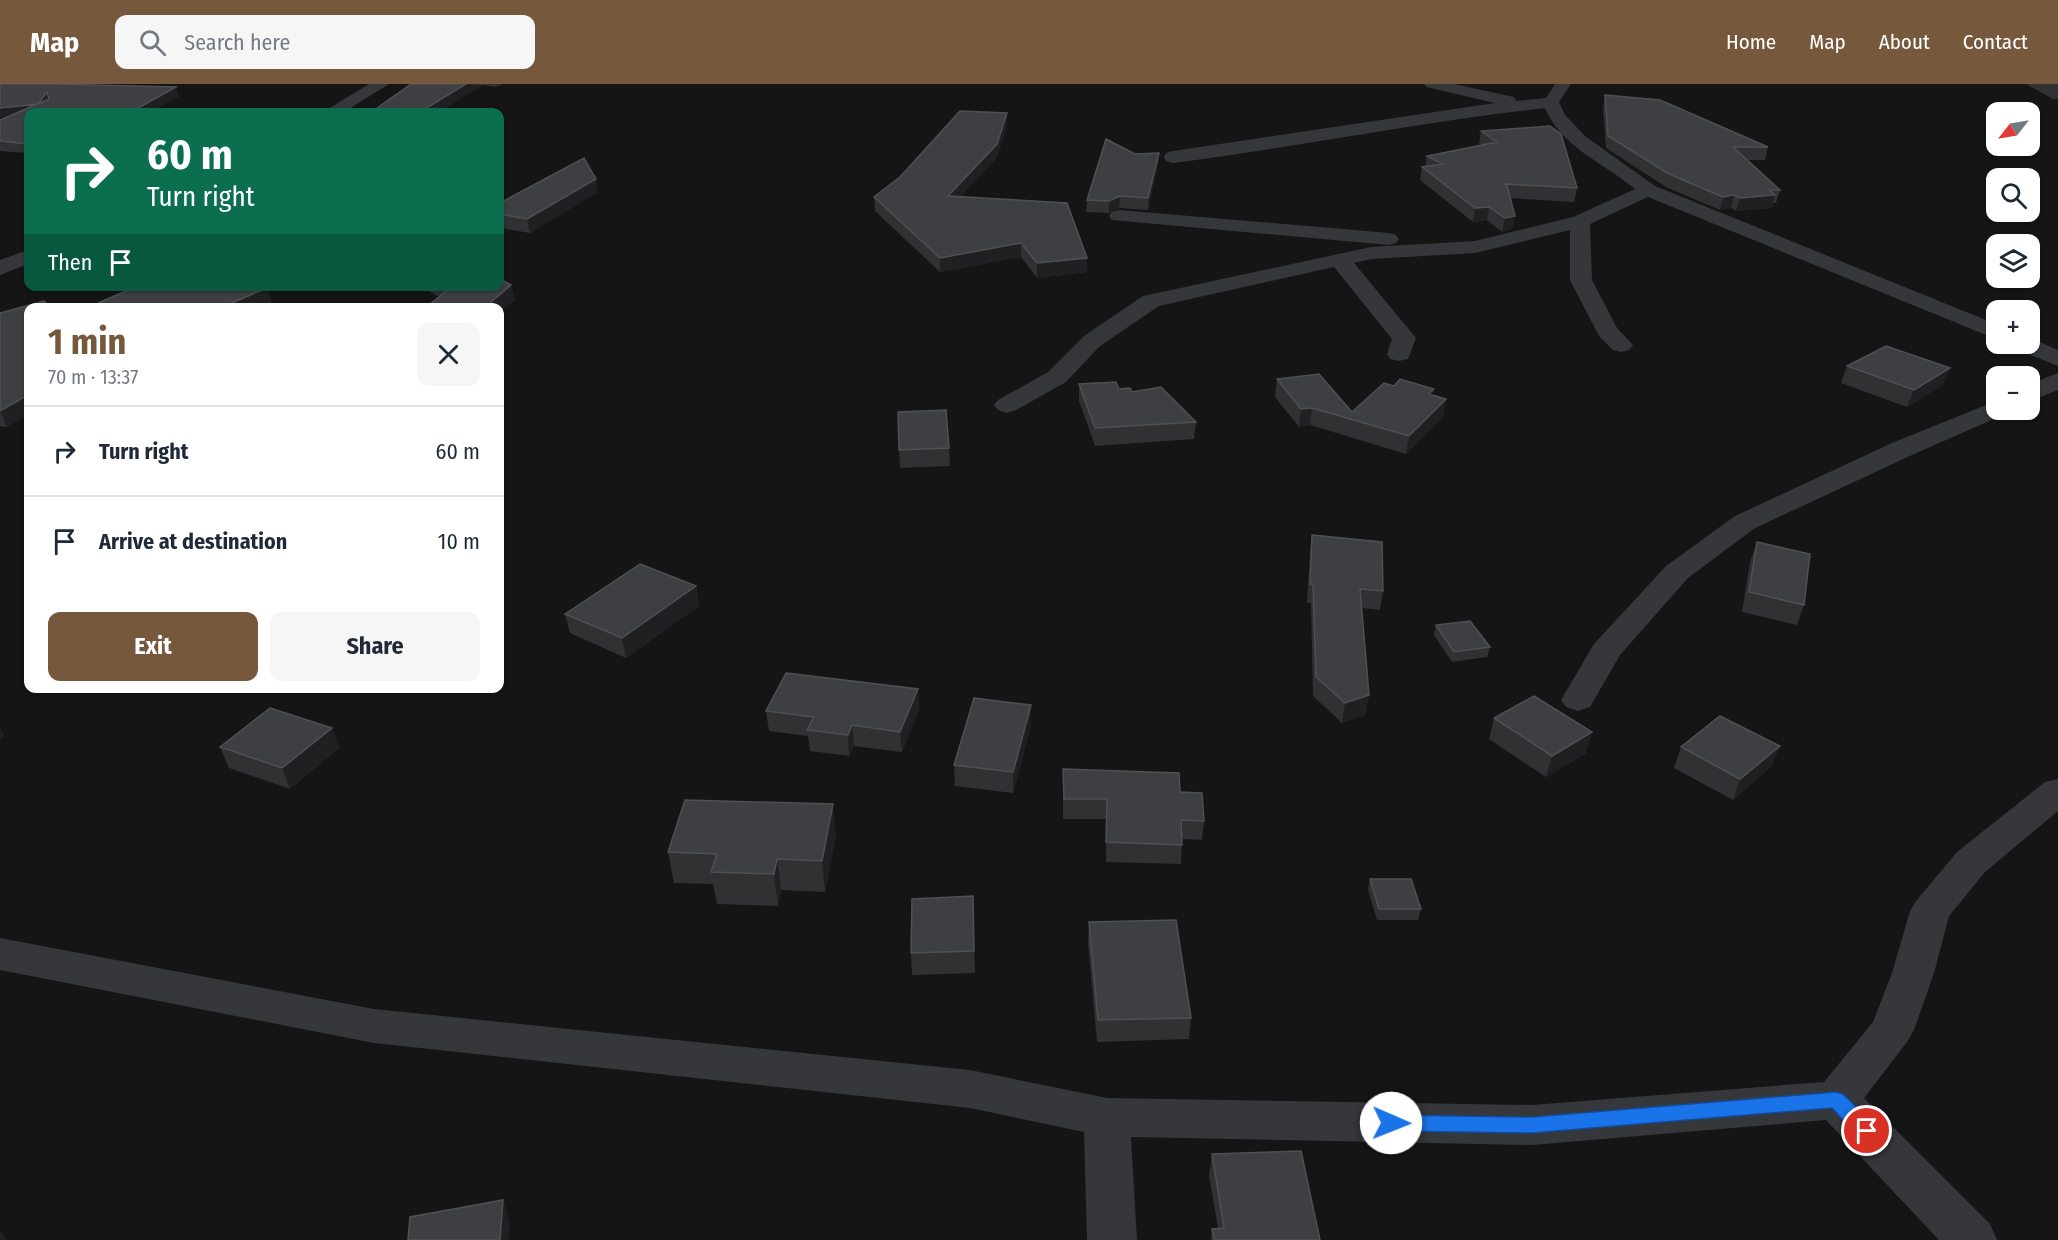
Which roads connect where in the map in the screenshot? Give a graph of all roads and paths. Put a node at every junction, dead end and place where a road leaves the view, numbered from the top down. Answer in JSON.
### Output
{"nodes":[{"id":1,"x":381,"y":84,"type":"edge"},
{"id":2,"x":1432,"y":84,"type":"edge"},
{"id":3,"x":1563,"y":84,"type":"edge"},
{"id":4,"x":1551,"y":102,"type":"junction"},
{"id":5,"x":1524,"y":105,"type":"junction"},
{"id":6,"x":339,"y":108,"type":"edge"},
{"id":7,"x":1173,"y":157,"type":"dead end"},
{"id":8,"x":1648,"y":190,"type":"junction"},
{"id":9,"x":1119,"y":216,"type":"dead end"},
{"id":10,"x":1580,"y":221,"type":"junction"},
{"id":11,"x":1475,"y":247,"type":"junction"},
{"id":12,"x":24,"y":258,"type":"edge"},
{"id":13,"x":1340,"y":260,"type":"junction"},
{"id":14,"x":0,"y":268,"type":"edge"},
{"id":15,"x":1986,"y":328,"type":"edge"},
{"id":16,"x":1621,"y":345,"type":"dead end"},
{"id":17,"x":2040,"y":351,"type":"edge"},
{"id":18,"x":1399,"y":354,"type":"dead end"},
{"id":19,"x":2058,"y":359,"type":"edge"},
{"id":20,"x":2058,"y":380,"type":"edge"},
{"id":21,"x":2040,"y":389,"type":"edge"},
{"id":22,"x":1007,"y":405,"type":"dead end"},
{"id":23,"x":1986,"y":413,"type":"edge"},
{"id":24,"x":1578,"y":700,"type":"dead end"},
{"id":25,"x":2058,"y":791,"type":"edge"},
{"id":26,"x":0,"y":954,"type":"edge"},
{"id":27,"x":1836,"y":1100,"type":"junction"},
{"id":28,"x":1107,"y":1117,"type":"junction"},
{"id":29,"x":1112,"y":1240,"type":"edge"},
{"id":30,"x":1972,"y":1240,"type":"edge"}],
"edges":[{"from":1,"to":6,"type":"street"},
{"from":2,"to":5,"type":"street"},
{"from":3,"to":4,"type":"street"},
{"from":4,"to":5,"type":"street"},
{"from":4,"to":8,"type":"street"},
{"from":5,"to":7,"type":"street"},
{"from":8,"to":10,"type":"street"},
{"from":8,"to":15,"type":"street"},
{"from":9,"to":11,"type":"street"},
{"from":10,"to":11,"type":"street"},
{"from":10,"to":16,"type":"street"},
{"from":11,"to":13,"type":"street"},
{"from":12,"to":14,"type":"street"},
{"from":13,"to":18,"type":"street"},
{"from":13,"to":22,"type":"street"},
{"from":17,"to":19,"type":"street"},
{"from":20,"to":21,"type":"street"},
{"from":23,"to":24,"type":"street"},
{"from":25,"to":27,"type":"street"},
{"from":26,"to":28,"type":"street"},
{"from":27,"to":28,"type":"street"},
{"from":27,"to":30,"type":"street"},
{"from":28,"to":29,"type":"street"}]}
